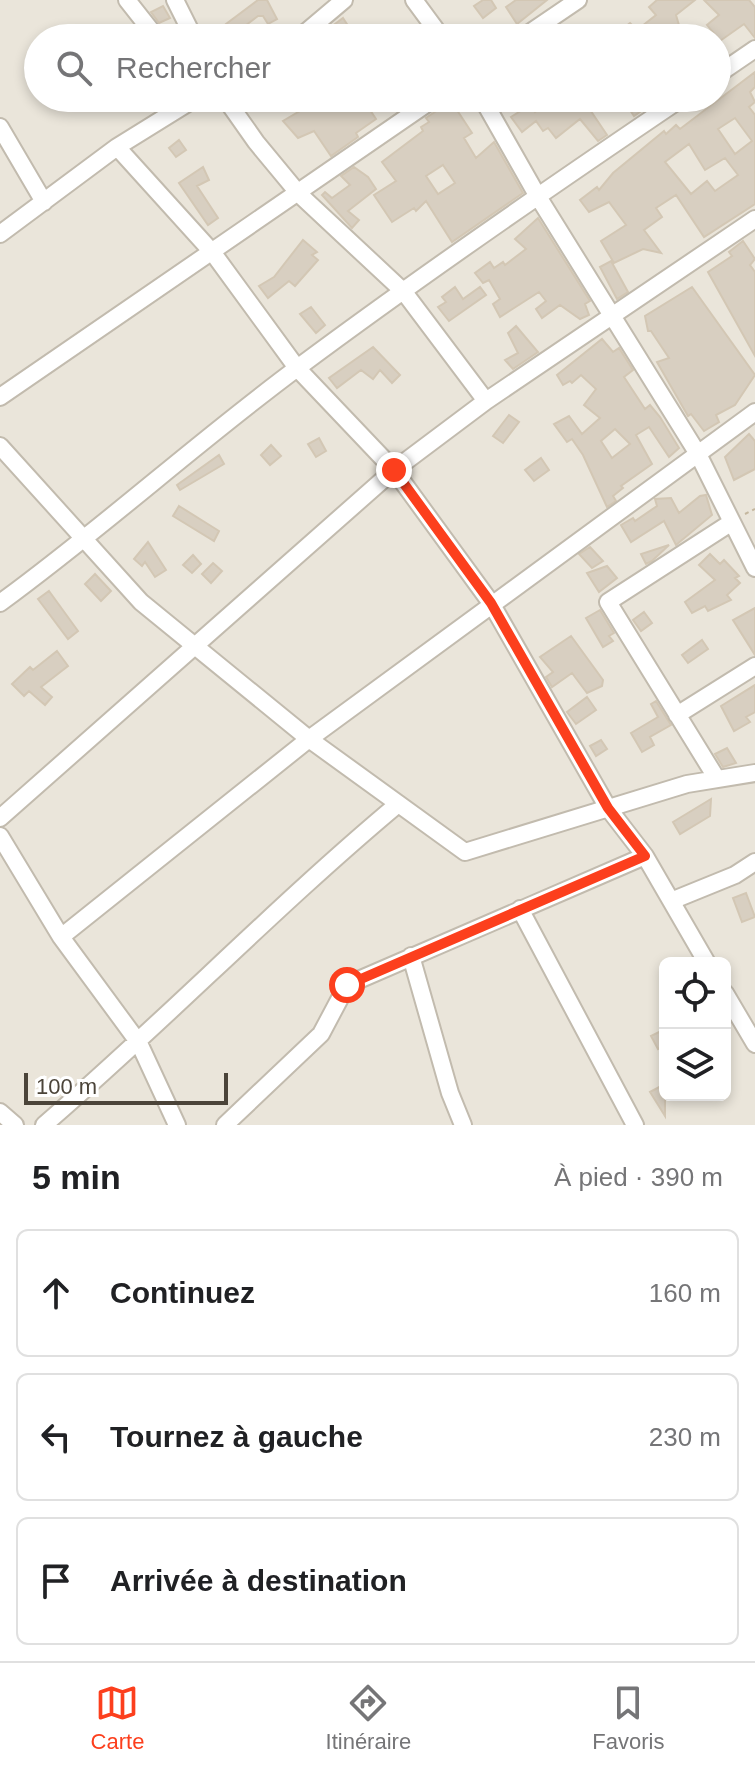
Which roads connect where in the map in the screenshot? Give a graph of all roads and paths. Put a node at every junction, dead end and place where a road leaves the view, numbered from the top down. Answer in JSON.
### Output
{"nodes":[{"id":1,"x":127,"y":0,"type":"edge"},
{"id":2,"x":175,"y":0,"type":"edge"},
{"id":3,"x":344,"y":0,"type":"edge"},
{"id":4,"x":414,"y":0,"type":"edge"},
{"id":5,"x":578,"y":0,"type":"edge"},
{"id":6,"x":146,"y":24,"type":"edge"},
{"id":7,"x":187,"y":24,"type":"edge"},
{"id":8,"x":316,"y":24,"type":"edge"},
{"id":9,"x":432,"y":24,"type":"edge"},
{"id":10,"x":543,"y":24,"type":"edge"},
{"id":11,"x":755,"y":49,"type":"edge"},
{"id":12,"x":731,"y":65,"type":"edge"},
{"id":13,"x":173,"y":112,"type":"edge"},
{"id":14,"x":235,"y":112,"type":"edge"},
{"id":15,"x":415,"y":112,"type":"edge"},
{"id":16,"x":490,"y":112,"type":"edge"},
{"id":17,"x":661,"y":112,"type":"edge"},
{"id":18,"x":0,"y":127,"type":"edge"},
{"id":19,"x":117,"y":147,"type":"junction"},
{"id":20,"x":299,"y":194,"type":"junction"},
{"id":21,"x":537,"y":195,"type":"junction"},
{"id":22,"x":44,"y":202,"type":"junction"},
{"id":23,"x":755,"y":219,"type":"edge"},
{"id":24,"x":0,"y":234,"type":"edge"},
{"id":25,"x":213,"y":253,"type":"junction"},
{"id":26,"x":404,"y":292,"type":"junction"},
{"id":27,"x":611,"y":314,"type":"junction"},
{"id":28,"x":297,"y":368,"type":"junction"},
{"id":29,"x":0,"y":397,"type":"edge"},
{"id":30,"x":486,"y":401,"type":"junction"},
{"id":31,"x":755,"y":412,"type":"edge"},
{"id":32,"x":0,"y":446,"type":"edge"},
{"id":33,"x":698,"y":454,"type":"junction"},
{"id":34,"x":394,"y":470,"type":"junction"},
{"id":35,"x":732,"y":522,"type":"junction"},
{"id":36,"x":83,"y":542,"type":"junction"},
{"id":37,"x":755,"y":568,"type":"edge"},
{"id":38,"x":0,"y":603,"type":"edge"},
{"id":39,"x":491,"y":603,"type":"junction"},
{"id":40,"x":198,"y":646,"type":"junction"},
{"id":41,"x":755,"y":666,"type":"edge"},
{"id":42,"x":677,"y":715,"type":"junction"},
{"id":43,"x":309,"y":739,"type":"junction"},
{"id":44,"x":755,"y":773,"type":"edge"},
{"id":45,"x":717,"y":779,"type":"junction"},
{"id":46,"x":398,"y":804,"type":"junction"},
{"id":47,"x":608,"y":808,"type":"junction"},
{"id":48,"x":0,"y":818,"type":"edge"},
{"id":49,"x":0,"y":836,"type":"edge"},
{"id":50,"x":645,"y":856,"type":"junction"},
{"id":51,"x":755,"y":862,"type":"edge"},
{"id":52,"x":671,"y":901,"type":"junction"},
{"id":53,"x":520,"y":909,"type":"junction"},
{"id":54,"x":61,"y":937,"type":"junction"},
{"id":55,"x":411,"y":956,"type":"junction"},
{"id":56,"x":704,"y":957,"type":"edge"},
{"id":57,"x":731,"y":1003,"type":"edge"},
{"id":58,"x":139,"y":1043,"type":"junction"},
{"id":59,"x":755,"y":1044,"type":"edge"},
{"id":60,"x":0,"y":1112,"type":"edge"},
{"id":61,"x":15,"y":1125,"type":"edge"},
{"id":62,"x":44,"y":1125,"type":"edge"},
{"id":63,"x":177,"y":1125,"type":"edge"},
{"id":64,"x":225,"y":1125,"type":"edge"},
{"id":65,"x":463,"y":1125,"type":"edge"},
{"id":66,"x":635,"y":1125,"type":"edge"}],
"edges":[{"from":1,"to":6,"type":"street"},
{"from":2,"to":7,"type":"street"},
{"from":3,"to":8,"type":"street"},
{"from":4,"to":9,"type":"street"},
{"from":5,"to":10,"type":"street"},
{"from":11,"to":12,"type":"street"},
{"from":13,"to":19,"type":"street"},
{"from":14,"to":20,"type":"street"},
{"from":15,"to":20,"type":"street"},
{"from":16,"to":21,"type":"street"},
{"from":17,"to":21,"type":"street"},
{"from":18,"to":22,"type":"street"},
{"from":19,"to":22,"type":"street"},
{"from":19,"to":25,"type":"street"},
{"from":20,"to":25,"type":"street"},
{"from":20,"to":26,"type":"street"},
{"from":21,"to":26,"type":"street"},
{"from":21,"to":27,"type":"street"},
{"from":22,"to":24,"type":"street"},
{"from":23,"to":27,"type":"street"},
{"from":25,"to":28,"type":"street"},
{"from":25,"to":29,"type":"street"},
{"from":26,"to":28,"type":"street"},
{"from":26,"to":30,"type":"street"},
{"from":27,"to":30,"type":"street"},
{"from":27,"to":33,"type":"street"},
{"from":28,"to":34,"type":"street"},
{"from":28,"to":36,"type":"street"},
{"from":30,"to":34,"type":"street"},
{"from":31,"to":33,"type":"street"},
{"from":32,"to":36,"type":"street"},
{"from":33,"to":35,"type":"street"},
{"from":33,"to":39,"type":"street"},
{"from":34,"to":39,"type":"street"},
{"from":34,"to":40,"type":"street"},
{"from":35,"to":37,"type":"street"},
{"from":35,"to":42,"type":"street"},
{"from":36,"to":38,"type":"street"},
{"from":36,"to":40,"type":"street"},
{"from":39,"to":43,"type":"street"},
{"from":39,"to":47,"type":"street"},
{"from":40,"to":43,"type":"street"},
{"from":40,"to":48,"type":"street"},
{"from":41,"to":42,"type":"street"},
{"from":42,"to":45,"type":"street"},
{"from":43,"to":46,"type":"street"},
{"from":43,"to":54,"type":"street"},
{"from":44,"to":45,"type":"street"},
{"from":45,"to":47,"type":"street"},
{"from":46,"to":47,"type":"street"},
{"from":46,"to":58,"type":"street"},
{"from":47,"to":50,"type":"street"},
{"from":49,"to":54,"type":"street"},
{"from":50,"to":52,"type":"street"},
{"from":50,"to":53,"type":"street"},
{"from":51,"to":52,"type":"street"},
{"from":52,"to":56,"type":"street"},
{"from":53,"to":55,"type":"street"},
{"from":53,"to":66,"type":"street"},
{"from":54,"to":58,"type":"street"},
{"from":55,"to":64,"type":"street"},
{"from":55,"to":65,"type":"street"},
{"from":57,"to":59,"type":"street"},
{"from":58,"to":62,"type":"street"},
{"from":58,"to":63,"type":"street"},
{"from":60,"to":61,"type":"street"}]}
